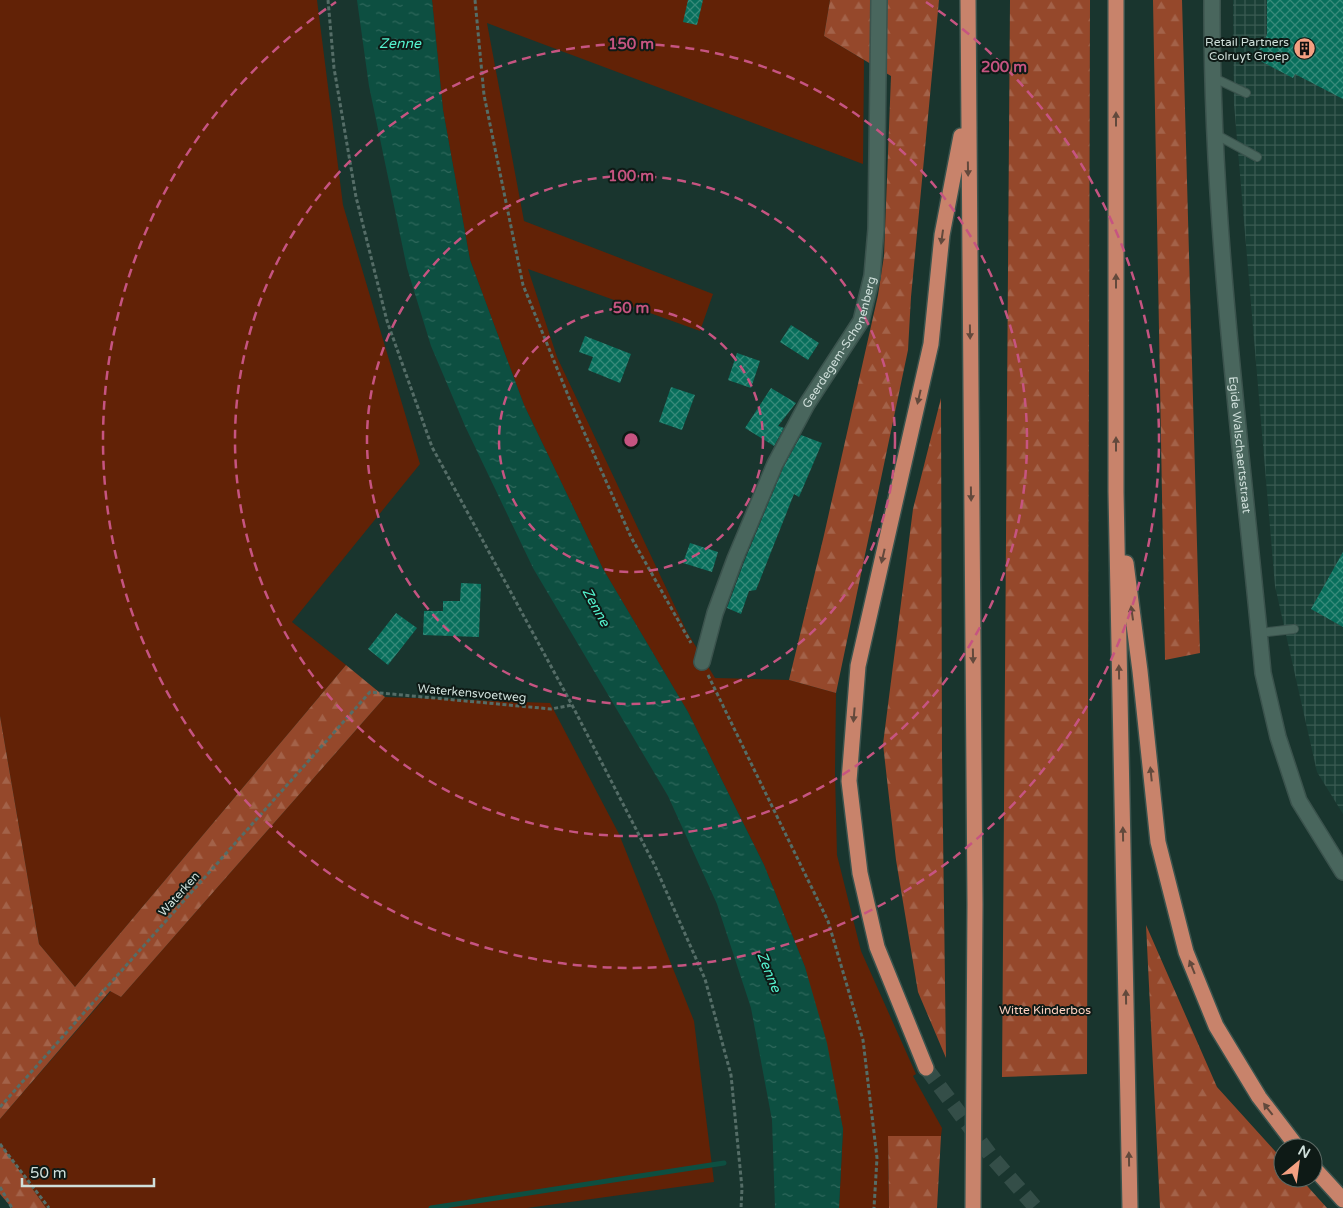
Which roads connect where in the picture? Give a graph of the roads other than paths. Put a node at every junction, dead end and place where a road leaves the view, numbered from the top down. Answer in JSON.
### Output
{"nodes":[{"id":1,"x":879,"y":0,"type":"edge"},
{"id":2,"x":968,"y":0,"type":"edge"},
{"id":3,"x":1116,"y":0,"type":"edge"},
{"id":4,"x":1212,"y":0,"type":"edge"},
{"id":5,"x":1212,"y":77,"type":"junction"},
{"id":6,"x":1246,"y":93,"type":"dead end"},
{"id":7,"x":968,"y":103,"type":"junction"},
{"id":8,"x":1215,"y":134,"type":"junction"},
{"id":9,"x":1257,"y":158,"type":"dead end"},
{"id":10,"x":1116,"y":492,"type":"junction"},
{"id":11,"x":1294,"y":629,"type":"dead end"},
{"id":12,"x":1259,"y":633,"type":"junction"},
{"id":13,"x":702,"y":662,"type":"road end"},
{"id":14,"x":1343,"y":872,"type":"edge"},
{"id":15,"x":926,"y":1068,"type":"tunnel mouth"},
{"id":16,"x":1290,"y":1138,"type":"edge"},
{"id":17,"x":1323,"y":1178,"type":"edge"},
{"id":18,"x":1343,"y":1200,"type":"edge"},
{"id":19,"x":973,"y":1208,"type":"edge"},
{"id":20,"x":1130,"y":1208,"type":"edge"}],
"edges":[{"from":1,"to":13,"type":"main road","name":"Geerdegem-Schonenberg"},
{"from":2,"to":7,"type":"highway"},
{"from":10,"to":3,"type":"highway","one_way":true},
{"from":4,"to":5,"type":"main road","name":"Egide Walschaertsstraat"},
{"from":5,"to":6,"type":"lane"},
{"from":5,"to":8,"type":"main road","name":"Egide Walschaertsstraat"},
{"from":7,"to":15,"type":"highway","one_way":true},
{"from":7,"to":19,"type":"highway","one_way":true},
{"from":8,"to":9,"type":"lane"},
{"from":8,"to":12,"type":"main road","name":"Egide Walschaertsstraat"},
{"from":16,"to":10,"type":"highway","one_way":true},
{"from":20,"to":10,"type":"highway","one_way":true},
{"from":11,"to":12,"type":"lane"},
{"from":12,"to":14,"type":"main road","name":"Egide Walschaertsstraat"},
{"from":17,"to":18,"type":"highway"}]}
